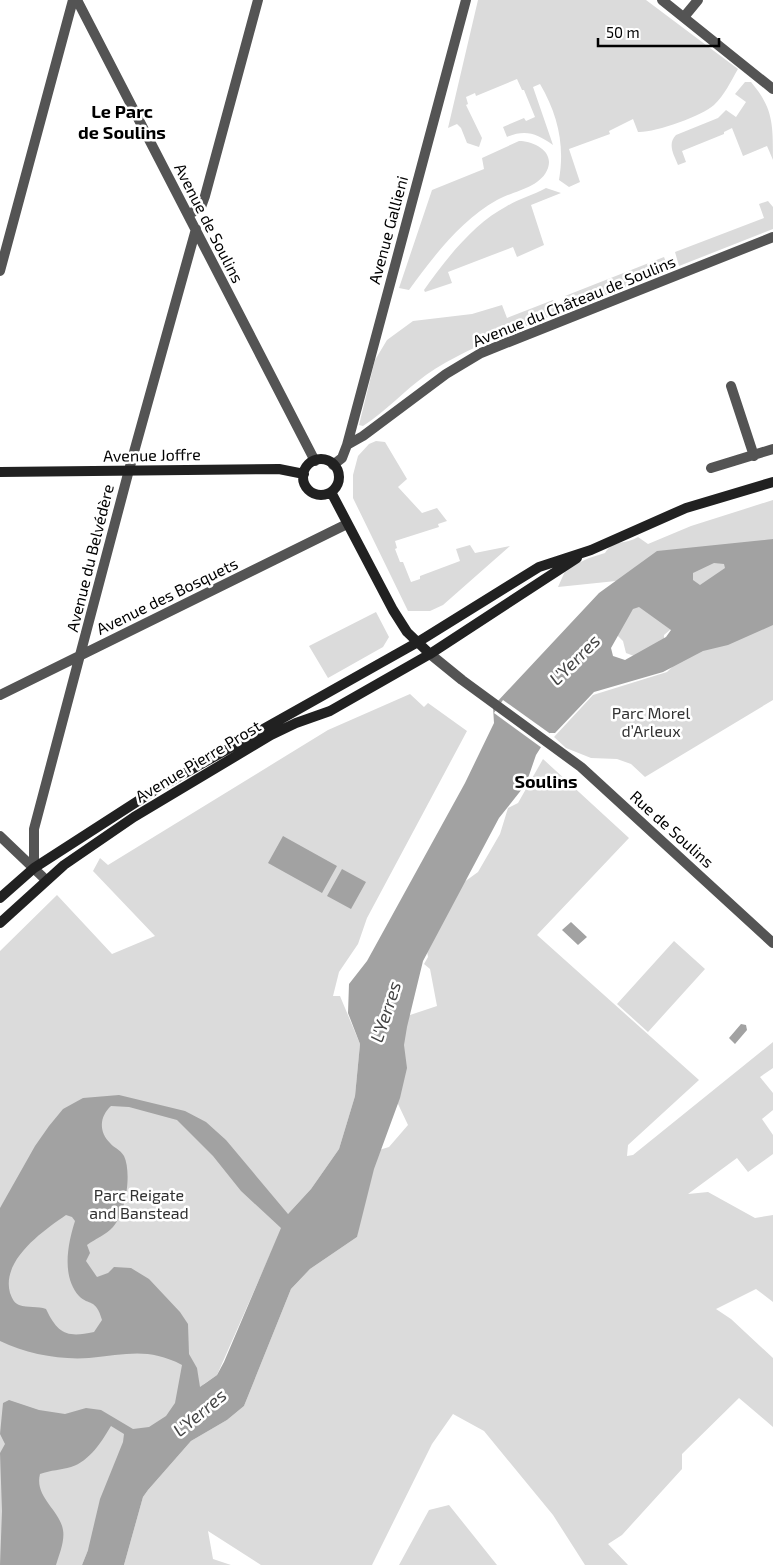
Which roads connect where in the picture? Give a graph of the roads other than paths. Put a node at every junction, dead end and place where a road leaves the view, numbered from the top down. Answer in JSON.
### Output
{"nodes":[{"id":1,"x":75,"y":0,"type":"edge"},
{"id":2,"x":258,"y":0,"type":"edge"},
{"id":3,"x":466,"y":0,"type":"edge"},
{"id":4,"x":662,"y":0,"type":"edge"},
{"id":5,"x":698,"y":0,"type":"edge"},
{"id":6,"x":684,"y":17,"type":"junction"},
{"id":7,"x":773,"y":89,"type":"edge"},
{"id":8,"x":188,"y":215,"type":"junction"},
{"id":9,"x":196,"y":229,"type":"junction"},
{"id":10,"x":773,"y":237,"type":"edge"},
{"id":11,"x":0,"y":271,"type":"edge"},
{"id":12,"x":731,"y":386,"type":"dead end"},
{"id":13,"x":347,"y":444,"type":"junction"},
{"id":14,"x":773,"y":449,"type":"edge"},
{"id":15,"x":754,"y":456,"type":"junction"},
{"id":16,"x":315,"y":461,"type":"junction"},
{"id":17,"x":333,"y":465,"type":"junction"},
{"id":18,"x":711,"y":468,"type":"dead end"},
{"id":19,"x":129,"y":470,"type":"junction"},
{"id":20,"x":0,"y":472,"type":"edge"},
{"id":21,"x":304,"y":474,"type":"junction"},
{"id":22,"x":773,"y":482,"type":"edge"},
{"id":23,"x":331,"y":492,"type":"junction"},
{"id":24,"x":347,"y":524,"type":"junction"},
{"id":25,"x":591,"y":550,"type":"junction"},
{"id":26,"x":418,"y":642,"type":"junction"},
{"id":27,"x":430,"y":654,"type":"junction"},
{"id":28,"x":81,"y":656,"type":"junction"},
{"id":29,"x":0,"y":695,"type":"edge"},
{"id":30,"x":0,"y":836,"type":"edge"},
{"id":31,"x":34,"y":868,"type":"junction"},
{"id":32,"x":46,"y":880,"type":"junction"},
{"id":33,"x":0,"y":898,"type":"edge"},
{"id":34,"x":0,"y":923,"type":"edge"},
{"id":35,"x":773,"y":943,"type":"edge"}],
"edges":[{"from":1,"to":8,"type":"street","name":"Avenue de Soulins"},
{"from":1,"to":11,"type":"street"},
{"from":2,"to":8,"type":"street"},
{"from":3,"to":13,"type":"street","name":"Avenue Gallieni"},
{"from":4,"to":6,"type":"street"},
{"from":5,"to":6,"type":"street"},
{"from":6,"to":7,"type":"street"},
{"from":8,"to":9,"type":"street","name":"Avenue de Soulins"},
{"from":9,"to":16,"type":"street","name":"Avenue de Soulins"},
{"from":9,"to":19,"type":"street","name":"Avenue du Belvédère"},
{"from":10,"to":13,"type":"street","name":"Avenue du Château de Soulins"},
{"from":12,"to":15,"type":"street"},
{"from":13,"to":17,"type":"street","name":"Avenue Gallieni"},
{"from":14,"to":15,"type":"street"},
{"from":15,"to":18,"type":"street"},
{"from":16,"to":17,"type":"main road"},
{"from":16,"to":21,"type":"main road"},
{"from":17,"to":23,"type":"main road"},
{"from":19,"to":20,"type":"main road","name":"Avenue Joffre"},
{"from":19,"to":21,"type":"main road","name":"Avenue Joffre"},
{"from":19,"to":28,"type":"street","name":"Avenue du Belvédère"},
{"from":21,"to":23,"type":"main road"},
{"from":22,"to":25,"type":"main road"},
{"from":23,"to":24,"type":"main road"},
{"from":24,"to":26,"type":"main road"},
{"from":24,"to":28,"type":"street","name":"Avenue des Bosquets"},
{"from":25,"to":26,"type":"main road","name":"Avenue Pierre Prost"},
{"from":25,"to":27,"type":"main road","name":"Avenue Pierre Prost"},
{"from":26,"to":27,"type":"main road"},
{"from":26,"to":31,"type":"main road","name":"Avenue Pierre Prost"},
{"from":27,"to":32,"type":"main road","name":"Avenue Pierre Prost"},
{"from":27,"to":35,"type":"street","name":"Rue de Soulins"},
{"from":28,"to":29,"type":"street","name":"Avenue des Bosquets"},
{"from":28,"to":31,"type":"street","name":"Avenue du Belvédère"},
{"from":30,"to":31,"type":"street"},
{"from":31,"to":32,"type":"street"},
{"from":31,"to":33,"type":"main road","name":"Avenue Pierre Prost"},
{"from":32,"to":34,"type":"main road","name":"Avenue Pierre Prost"}]}
